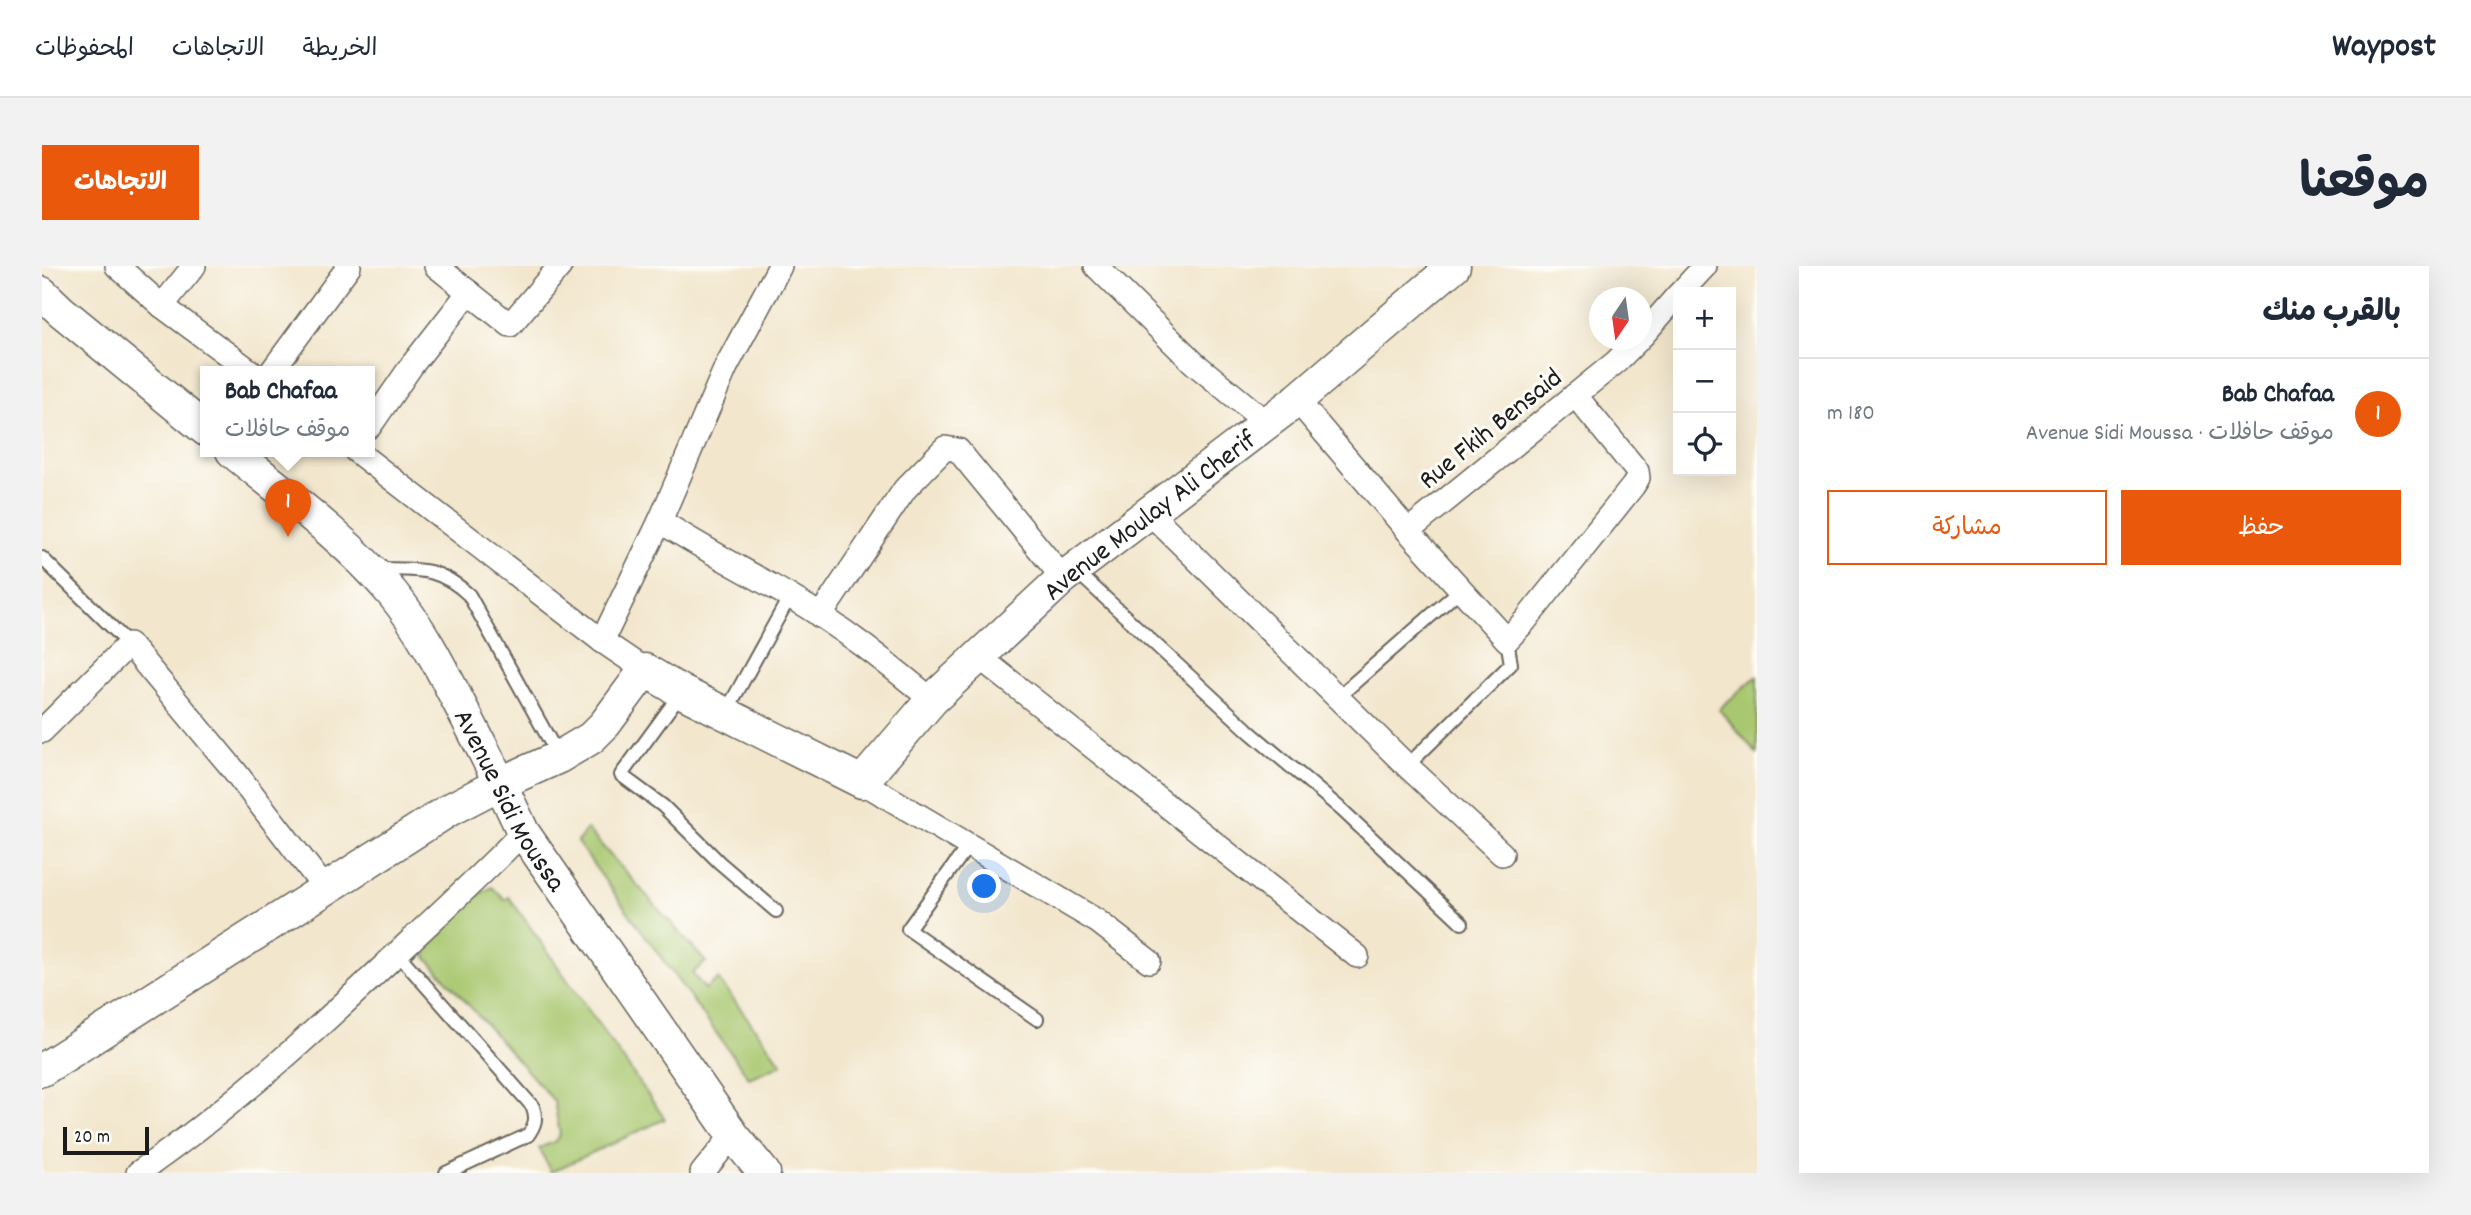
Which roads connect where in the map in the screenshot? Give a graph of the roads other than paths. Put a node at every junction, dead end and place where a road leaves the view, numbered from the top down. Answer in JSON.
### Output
{"nodes":[{"id":1,"x":117,"y":266,"type":"edge"},
{"id":2,"x":194,"y":266,"type":"edge"},
{"id":3,"x":349,"y":266,"type":"edge"},
{"id":4,"x":436,"y":266,"type":"edge"},
{"id":5,"x":560,"y":266,"type":"edge"},
{"id":6,"x":780,"y":266,"type":"edge"},
{"id":7,"x":1096,"y":266,"type":"edge"},
{"id":8,"x":1454,"y":266,"type":"edge"},
{"id":9,"x":1705,"y":266,"type":"edge"},
{"id":10,"x":1686,"y":287,"type":"edge"},
{"id":11,"x":469,"y":292,"type":"junction"},
{"id":12,"x":42,"y":293,"type":"edge"},
{"id":13,"x":1673,"y":302,"type":"edge"},
{"id":14,"x":162,"y":306,"type":"junction"},
{"id":15,"x":1652,"y":324,"type":"edge"},
{"id":16,"x":1628,"y":350,"type":"edge"},
{"id":17,"x":243,"y":366,"type":"edge"},
{"id":18,"x":276,"y":366,"type":"edge"},
{"id":19,"x":1575,"y":395,"type":"junction"},
{"id":20,"x":1297,"y":400,"type":"junction"},
{"id":21,"x":375,"y":419,"type":"edge"},
{"id":22,"x":1267,"y":423,"type":"junction"},
{"id":23,"x":200,"y":425,"type":"edge"},
{"id":24,"x":239,"y":457,"type":"edge"},
{"id":25,"x":364,"y":457,"type":"edge"},
{"id":26,"x":1149,"y":512,"type":"junction"},
{"id":27,"x":660,"y":521,"type":"junction"},
{"id":28,"x":1408,"y":531,"type":"junction"},
{"id":29,"x":42,"y":558,"type":"edge"},
{"id":30,"x":370,"y":569,"type":"junction"},
{"id":31,"x":1068,"y":573,"type":"junction"},
{"id":32,"x":1460,"y":590,"type":"junction"},
{"id":33,"x":790,"y":596,"type":"junction"},
{"id":34,"x":820,"y":616,"type":"junction"},
{"id":35,"x":1507,"y":640,"type":"junction"},
{"id":36,"x":602,"y":641,"type":"junction"},
{"id":37,"x":129,"y":644,"type":"junction"},
{"id":38,"x":978,"y":656,"type":"junction"},
{"id":39,"x":645,"y":670,"type":"junction"},
{"id":40,"x":682,"y":692,"type":"junction"},
{"id":41,"x":1339,"y":697,"type":"junction"},
{"id":42,"x":932,"y":700,"type":"junction"},
{"id":43,"x":725,"y":713,"type":"junction"},
{"id":44,"x":46,"y":721,"type":"edge"},
{"id":45,"x":559,"y":757,"type":"junction"},
{"id":46,"x":1408,"y":766,"type":"junction"},
{"id":47,"x":862,"y":782,"type":"junction"},
{"id":48,"x":501,"y":783,"type":"junction"},
{"id":49,"x":523,"y":832,"type":"junction"},
{"id":50,"x":968,"y":846,"type":"junction"},
{"id":51,"x":1502,"y":854,"type":"dead end"},
{"id":52,"x":326,"y":890,"type":"junction"},
{"id":53,"x":776,"y":911,"type":"dead end"},
{"id":54,"x":1462,"y":923,"type":"dead end"},
{"id":55,"x":397,"y":953,"type":"junction"},
{"id":56,"x":1357,"y":956,"type":"dead end"},
{"id":57,"x":1149,"y":961,"type":"dead end"},
{"id":58,"x":1037,"y":1019,"type":"dead end"},
{"id":59,"x":42,"y":1070,"type":"edge"},
{"id":60,"x":733,"y":1135,"type":"junction"},
{"id":61,"x":138,"y":1173,"type":"edge"},
{"id":62,"x":446,"y":1173,"type":"edge"},
{"id":63,"x":702,"y":1173,"type":"edge"},
{"id":64,"x":764,"y":1173,"type":"edge"}],
"edges":[{"from":1,"to":14,"type":"street"},
{"from":2,"to":14,"type":"street"},
{"from":3,"to":18,"type":"street"},
{"from":4,"to":11,"type":"street"},
{"from":5,"to":11,"type":"street"},
{"from":6,"to":27,"type":"street"},
{"from":7,"to":22,"type":"street"},
{"from":8,"to":20,"type":"street","name":"Avenue Moulay Ali Cherif"},
{"from":9,"to":10,"type":"street"},
{"from":11,"to":21,"type":"street"},
{"from":12,"to":23,"type":"street"},
{"from":13,"to":15,"type":"street"},
{"from":14,"to":17,"type":"street"},
{"from":16,"to":19,"type":"street","name":"Rue Fkih Bensaid"},
{"from":19,"to":28,"type":"street","name":"Rue Fkih Bensaid"},
{"from":19,"to":35,"type":"street"},
{"from":20,"to":22,"type":"street","name":"Avenue Moulay Ali Cherif"},
{"from":20,"to":28,"type":"street"},
{"from":22,"to":26,"type":"street","name":"Avenue Moulay Ali Cherif"},
{"from":24,"to":30,"type":"street","name":"Avenue Sidi Moussa"},
{"from":25,"to":36,"type":"street"},
{"from":26,"to":31,"type":"street","name":"Avenue Moulay Ali Cherif"},
{"from":26,"to":41,"type":"street"},
{"from":27,"to":33,"type":"street"},
{"from":27,"to":36,"type":"street"},
{"from":28,"to":32,"type":"street"},
{"from":29,"to":37,"type":"lane"},
{"from":30,"to":45,"type":"lane"},
{"from":30,"to":48,"type":"street","name":"Avenue Sidi Moussa"},
{"from":31,"to":34,"type":"street"},
{"from":31,"to":38,"type":"street","name":"Avenue Moulay Ali Cherif"},
{"from":31,"to":54,"type":"lane"},
{"from":32,"to":35,"type":"street"},
{"from":32,"to":41,"type":"lane"},
{"from":33,"to":34,"type":"street"},
{"from":33,"to":43,"type":"lane"},
{"from":34,"to":42,"type":"street"},
{"from":35,"to":46,"type":"lane"},
{"from":36,"to":39,"type":"street"},
{"from":37,"to":44,"type":"street"},
{"from":37,"to":52,"type":"street"},
{"from":38,"to":42,"type":"street","name":"Avenue Moulay Ali Cherif"},
{"from":38,"to":56,"type":"street"},
{"from":39,"to":40,"type":"street"},
{"from":39,"to":45,"type":"street"},
{"from":40,"to":43,"type":"street"},
{"from":40,"to":53,"type":"lane"},
{"from":41,"to":46,"type":"street"},
{"from":42,"to":47,"type":"street","name":"Avenue Moulay Ali Cherif"},
{"from":43,"to":47,"type":"street"},
{"from":45,"to":48,"type":"street"},
{"from":46,"to":51,"type":"street"},
{"from":47,"to":50,"type":"street"},
{"from":48,"to":49,"type":"street","name":"Avenue Sidi Moussa"},
{"from":48,"to":52,"type":"street"},
{"from":49,"to":55,"type":"street"},
{"from":49,"to":60,"type":"street","name":"Avenue Sidi Moussa"},
{"from":50,"to":57,"type":"street"},
{"from":50,"to":58,"type":"lane"},
{"from":52,"to":59,"type":"street"},
{"from":55,"to":61,"type":"street"},
{"from":55,"to":62,"type":"lane"},
{"from":60,"to":63,"type":"street"},
{"from":60,"to":64,"type":"street","name":"Avenue Sidi Moussa"}]}
